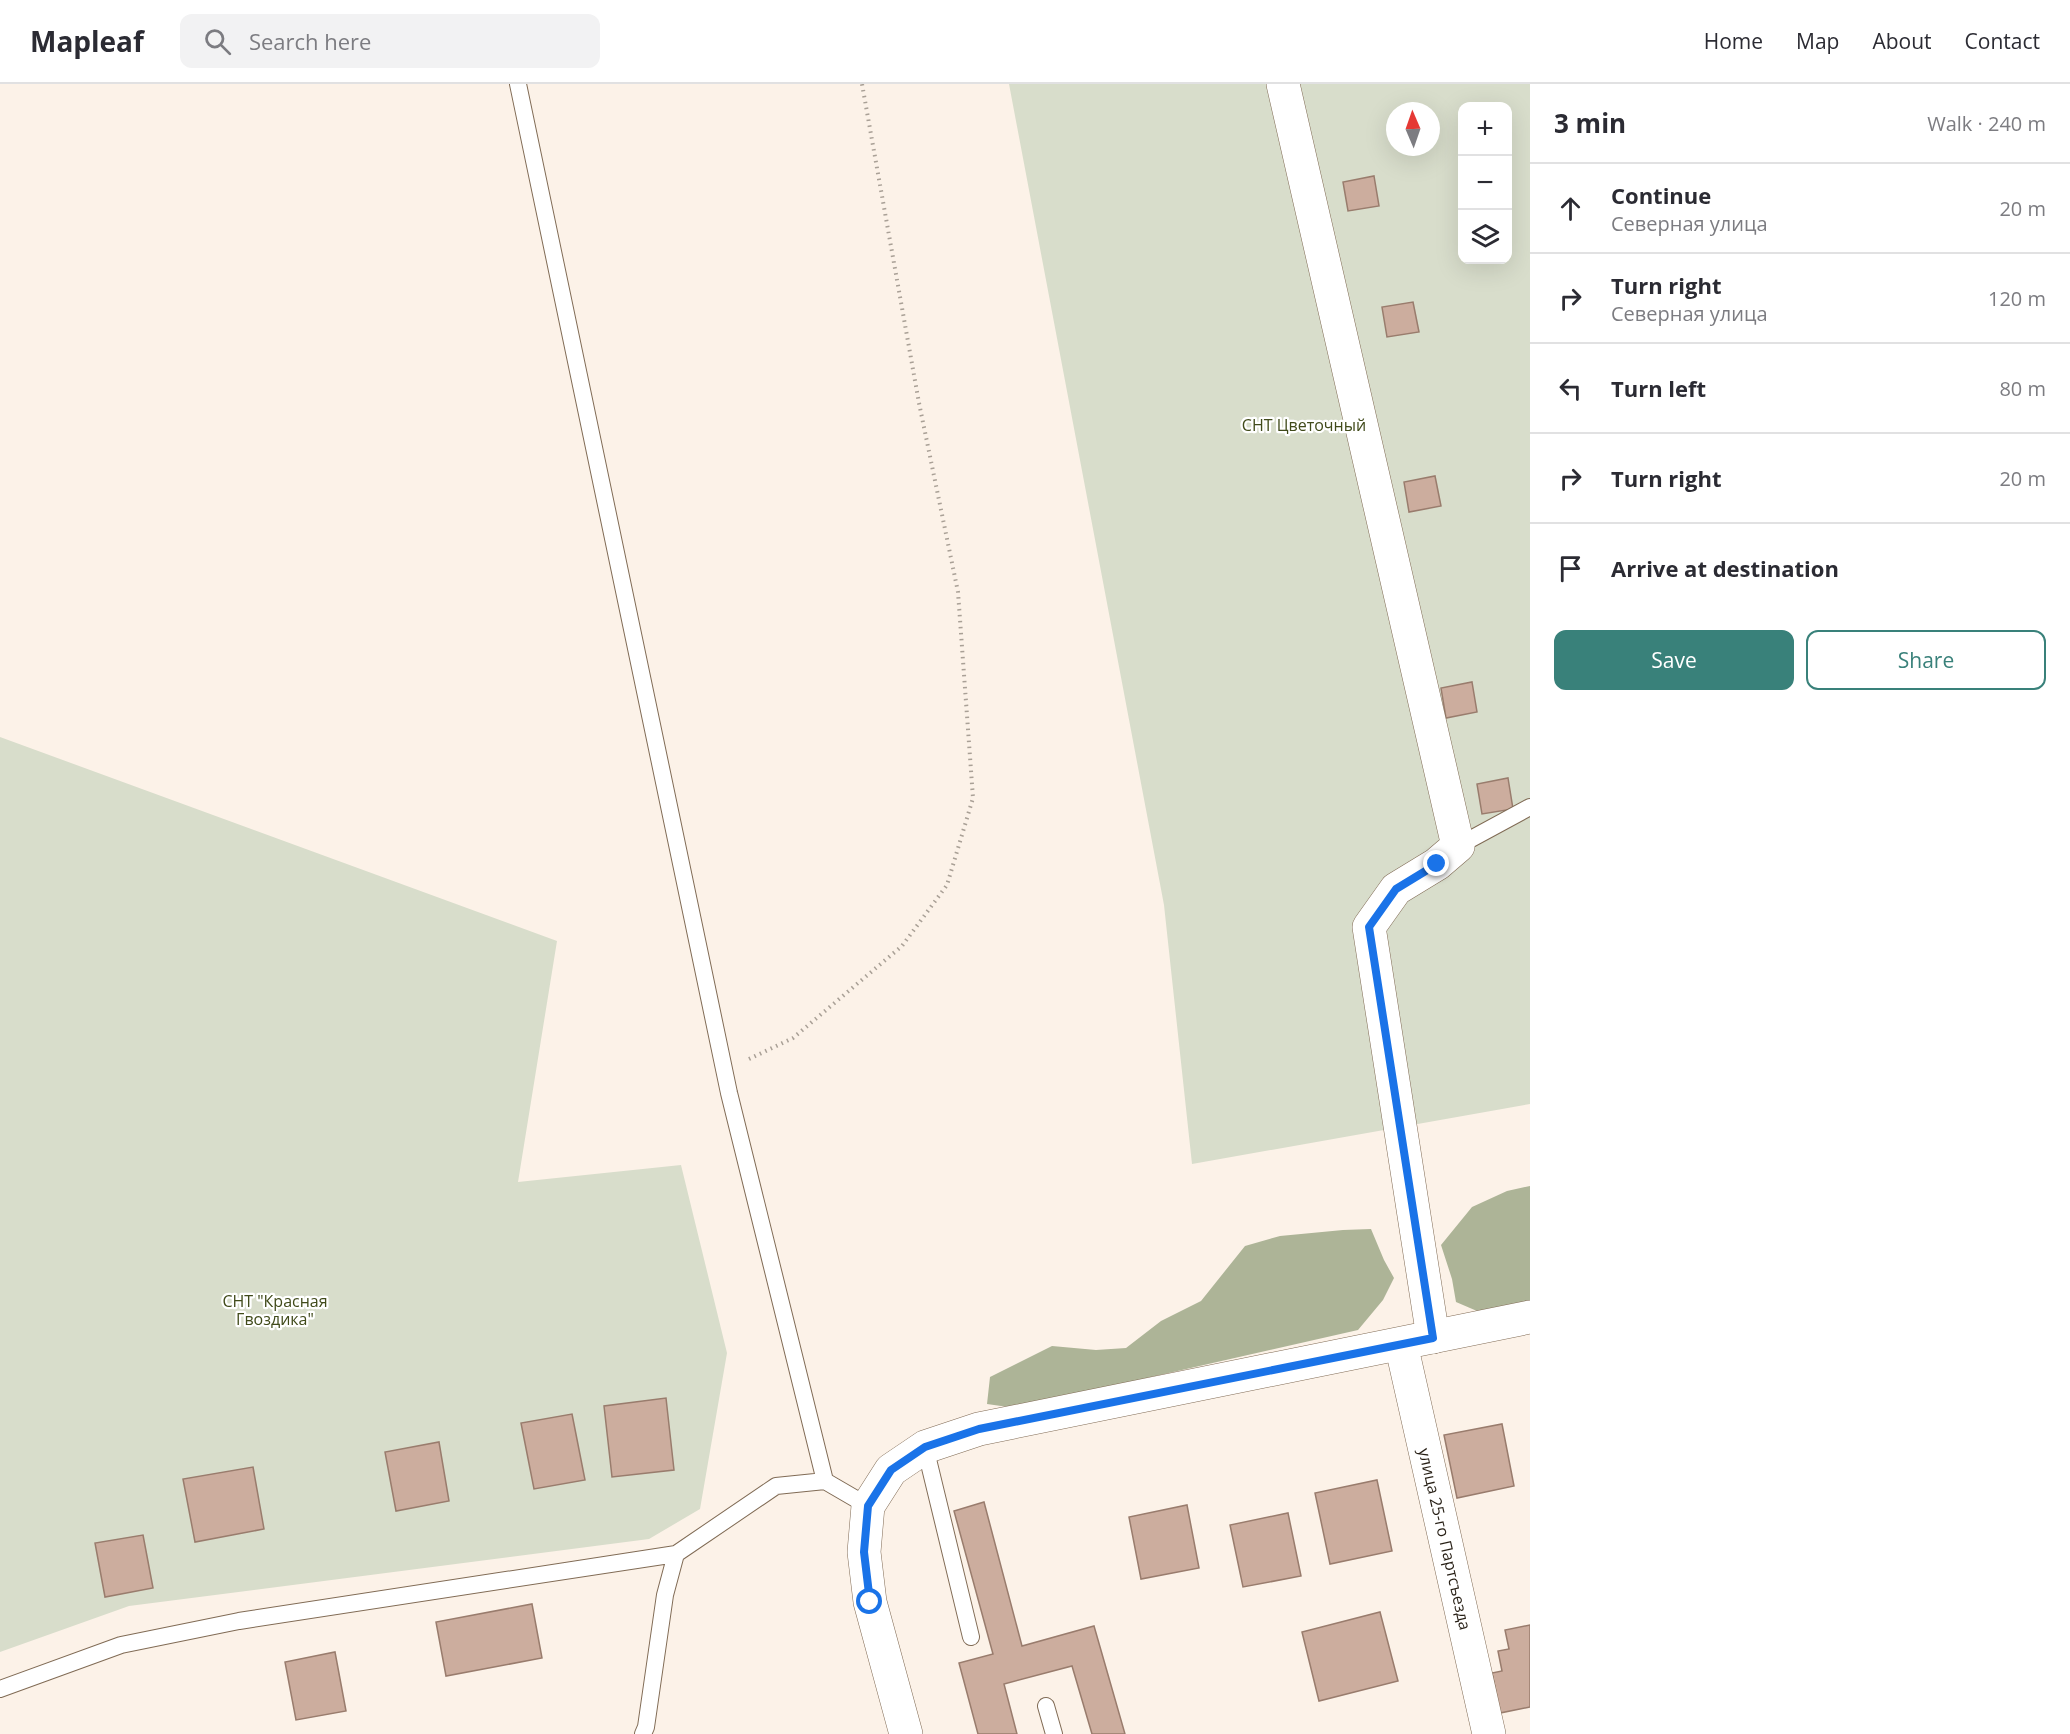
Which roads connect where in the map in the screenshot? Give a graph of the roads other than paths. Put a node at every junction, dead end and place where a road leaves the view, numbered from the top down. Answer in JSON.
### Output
{"nodes":[{"id":1,"x":518,"y":84,"type":"edge"},
{"id":2,"x":1283,"y":84,"type":"edge"},
{"id":3,"x":1530,"y":807,"type":"edge"},
{"id":4,"x":1458,"y":846,"type":"junction"},
{"id":5,"x":1530,"y":1317,"type":"edge"},
{"id":6,"x":1433,"y":1338,"type":"junction"},
{"id":7,"x":1401,"y":1344,"type":"junction"},
{"id":8,"x":925,"y":1447,"type":"junction"},
{"id":9,"x":825,"y":1481,"type":"junction"},
{"id":10,"x":868,"y":1506,"type":"junction"},
{"id":11,"x":676,"y":1554,"type":"junction"},
{"id":12,"x":971,"y":1636,"type":"dead end"},
{"id":13,"x":0,"y":1689,"type":"edge"},
{"id":14,"x":1046,"y":1706,"type":"dead end"},
{"id":15,"x":643,"y":1734,"type":"edge"},
{"id":16,"x":906,"y":1734,"type":"edge"},
{"id":17,"x":1054,"y":1734,"type":"edge"},
{"id":18,"x":1489,"y":1734,"type":"edge"}],
"edges":[{"from":1,"to":9,"type":"lane"},
{"from":2,"to":4,"type":"street"},
{"from":3,"to":4,"type":"lane"},
{"from":4,"to":6,"type":"street"},
{"from":5,"to":6,"type":"street"},
{"from":6,"to":7,"type":"street"},
{"from":7,"to":8,"type":"street"},
{"from":7,"to":18,"type":"street","name":"улица 25-го Партсъезда"},
{"from":8,"to":10,"type":"street"},
{"from":8,"to":12,"type":"lane"},
{"from":9,"to":10,"type":"lane"},
{"from":9,"to":11,"type":"lane"},
{"from":10,"to":16,"type":"street"},
{"from":11,"to":13,"type":"lane"},
{"from":11,"to":15,"type":"lane"},
{"from":14,"to":17,"type":"lane"}]}
